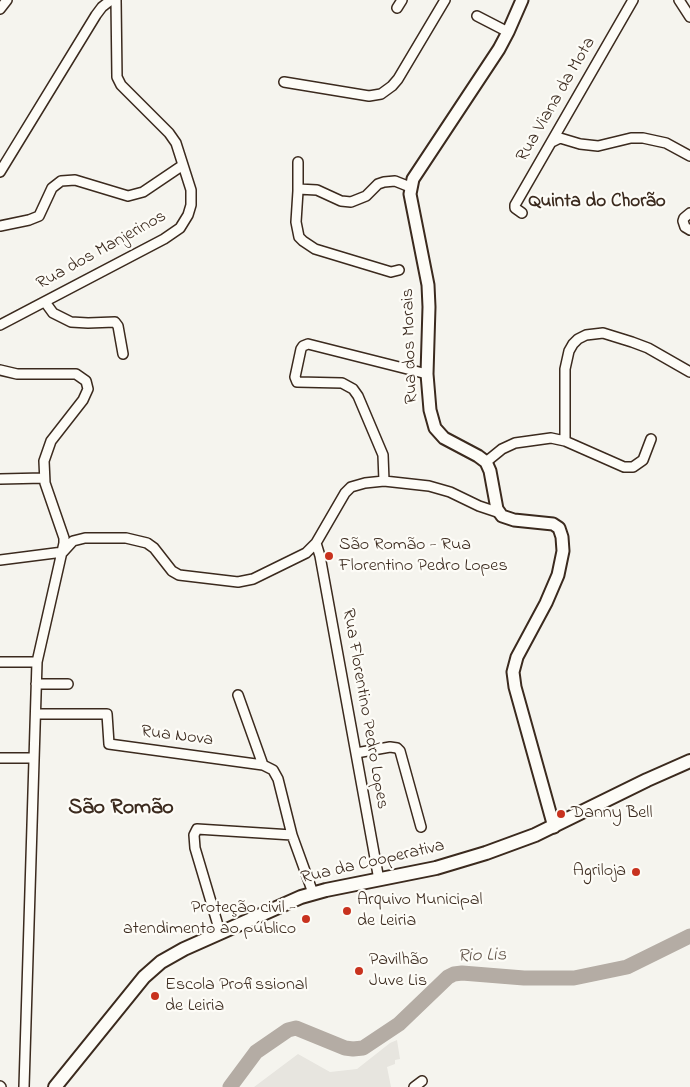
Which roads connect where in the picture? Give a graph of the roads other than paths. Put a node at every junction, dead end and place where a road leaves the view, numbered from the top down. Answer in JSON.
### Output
{"nodes":[{"id":1,"x":7,"y":0,"type":"edge"},
{"id":2,"x":111,"y":0,"type":"edge"},
{"id":3,"x":116,"y":0,"type":"edge"},
{"id":4,"x":445,"y":0,"type":"edge"},
{"id":5,"x":522,"y":0,"type":"edge"},
{"id":6,"x":633,"y":0,"type":"edge"},
{"id":7,"x":680,"y":0,"type":"edge"},
{"id":8,"x":0,"y":8,"type":"edge"},
{"id":9,"x":477,"y":16,"type":"dead end"},
{"id":10,"x":690,"y":17,"type":"edge"},
{"id":11,"x":508,"y":32,"type":"junction"},
{"id":12,"x":284,"y":82,"type":"dead end"},
{"id":13,"x":552,"y":142,"type":"junction"},
{"id":14,"x":690,"y":156,"type":"edge"},
{"id":15,"x":298,"y":162,"type":"dead end"},
{"id":16,"x":183,"y":165,"type":"junction"},
{"id":17,"x":0,"y":172,"type":"edge"},
{"id":18,"x":410,"y":187,"type":"junction"},
{"id":19,"x":298,"y":190,"type":"junction"},
{"id":20,"x":522,"y":212,"type":"dead end"},
{"id":21,"x":690,"y":214,"type":"edge"},
{"id":22,"x":0,"y":226,"type":"edge"},
{"id":23,"x":690,"y":230,"type":"edge"},
{"id":24,"x":399,"y":270,"type":"dead end"},
{"id":25,"x":45,"y":302,"type":"junction"},
{"id":26,"x":0,"y":325,"type":"edge"},
{"id":27,"x":123,"y":354,"type":"dead end"},
{"id":28,"x":0,"y":370,"type":"edge"},
{"id":29,"x":690,"y":372,"type":"edge"},
{"id":30,"x":427,"y":374,"type":"junction"},
{"id":31,"x":651,"y":439,"type":"dead end"},
{"id":32,"x":565,"y":441,"type":"junction"},
{"id":33,"x":486,"y":462,"type":"junction"},
{"id":34,"x":44,"y":478,"type":"junction"},
{"id":35,"x":0,"y":479,"type":"edge"},
{"id":36,"x":384,"y":481,"type":"junction"},
{"id":37,"x":500,"y":513,"type":"junction"},
{"id":38,"x":316,"y":544,"type":"junction"},
{"id":39,"x":62,"y":552,"type":"junction"},
{"id":40,"x":0,"y":560,"type":"edge"},
{"id":41,"x":0,"y":662,"type":"edge"},
{"id":42,"x":37,"y":662,"type":"junction"},
{"id":43,"x":36,"y":684,"type":"junction"},
{"id":44,"x":68,"y":684,"type":"dead end"},
{"id":45,"x":238,"y":695,"type":"dead end"},
{"id":46,"x":36,"y":714,"type":"junction"},
{"id":47,"x":356,"y":753,"type":"junction"},
{"id":48,"x":0,"y":758,"type":"edge"},
{"id":49,"x":34,"y":758,"type":"junction"},
{"id":50,"x":690,"y":761,"type":"edge"},
{"id":51,"x":263,"y":764,"type":"junction"},
{"id":52,"x":420,"y":827,"type":"dead end"},
{"id":53,"x":554,"y":827,"type":"junction"},
{"id":54,"x":292,"y":835,"type":"junction"},
{"id":55,"x":379,"y":880,"type":"junction"},
{"id":56,"x":313,"y":893,"type":"junction"},
{"id":57,"x":220,"y":932,"type":"junction"},
{"id":58,"x":422,"y":1081,"type":"dead end"},
{"id":59,"x":24,"y":1086,"type":"edge"},
{"id":60,"x":55,"y":1087,"type":"edge"},
{"id":61,"x":414,"y":1087,"type":"edge"}],
"edges":[{"from":1,"to":8,"type":"street"},
{"from":2,"to":17,"type":"street"},
{"from":3,"to":16,"type":"street","name":"Rua dos Manjerinos"},
{"from":4,"to":12,"type":"street"},
{"from":5,"to":11,"type":"street"},
{"from":6,"to":13,"type":"street","name":"Rua Viana da Mota"},
{"from":7,"to":10,"type":"street"},
{"from":9,"to":11,"type":"street"},
{"from":11,"to":18,"type":"street"},
{"from":13,"to":14,"type":"street"},
{"from":13,"to":20,"type":"street","name":"Rua Viana da Mota"},
{"from":15,"to":19,"type":"street"},
{"from":16,"to":22,"type":"street"},
{"from":16,"to":25,"type":"street","name":"Rua dos Manjerinos"},
{"from":18,"to":19,"type":"street"},
{"from":18,"to":30,"type":"street","name":"Rua dos Morais"},
{"from":19,"to":24,"type":"street"},
{"from":21,"to":23,"type":"street"},
{"from":25,"to":26,"type":"street","name":"Rua dos Manjerinos"},
{"from":25,"to":27,"type":"street"},
{"from":28,"to":34,"type":"street"},
{"from":29,"to":32,"type":"street"},
{"from":30,"to":33,"type":"street","name":"Rua dos Morais"},
{"from":30,"to":36,"type":"street"},
{"from":31,"to":32,"type":"street"},
{"from":32,"to":33,"type":"street"},
{"from":33,"to":37,"type":"street"},
{"from":34,"to":35,"type":"street"},
{"from":34,"to":39,"type":"street"},
{"from":36,"to":37,"type":"street"},
{"from":36,"to":38,"type":"street"},
{"from":37,"to":53,"type":"street"},
{"from":38,"to":39,"type":"street"},
{"from":38,"to":47,"type":"street","name":"Rua Florentino Pedro Lopes"},
{"from":39,"to":40,"type":"street"},
{"from":39,"to":42,"type":"street"},
{"from":41,"to":42,"type":"street"},
{"from":42,"to":43,"type":"street"},
{"from":43,"to":44,"type":"street"},
{"from":43,"to":46,"type":"street"},
{"from":45,"to":51,"type":"street"},
{"from":46,"to":49,"type":"street"},
{"from":46,"to":51,"type":"street","name":"Rua Nova"},
{"from":47,"to":52,"type":"street"},
{"from":47,"to":55,"type":"street","name":"Rua Florentino Pedro Lopes"},
{"from":48,"to":49,"type":"street"},
{"from":49,"to":59,"type":"street"},
{"from":50,"to":53,"type":"main road","name":"Rua da Cooperativa"},
{"from":51,"to":54,"type":"street"},
{"from":53,"to":55,"type":"main road","name":"Rua da Cooperativa"},
{"from":54,"to":56,"type":"street"},
{"from":54,"to":57,"type":"street"},
{"from":55,"to":56,"type":"main road","name":"Rua da Cooperativa"},
{"from":56,"to":57,"type":"main road","name":"Rua da Cooperativa"},
{"from":57,"to":60,"type":"main road","name":"Rua da Cooperativa"},
{"from":58,"to":61,"type":"street"}]}
